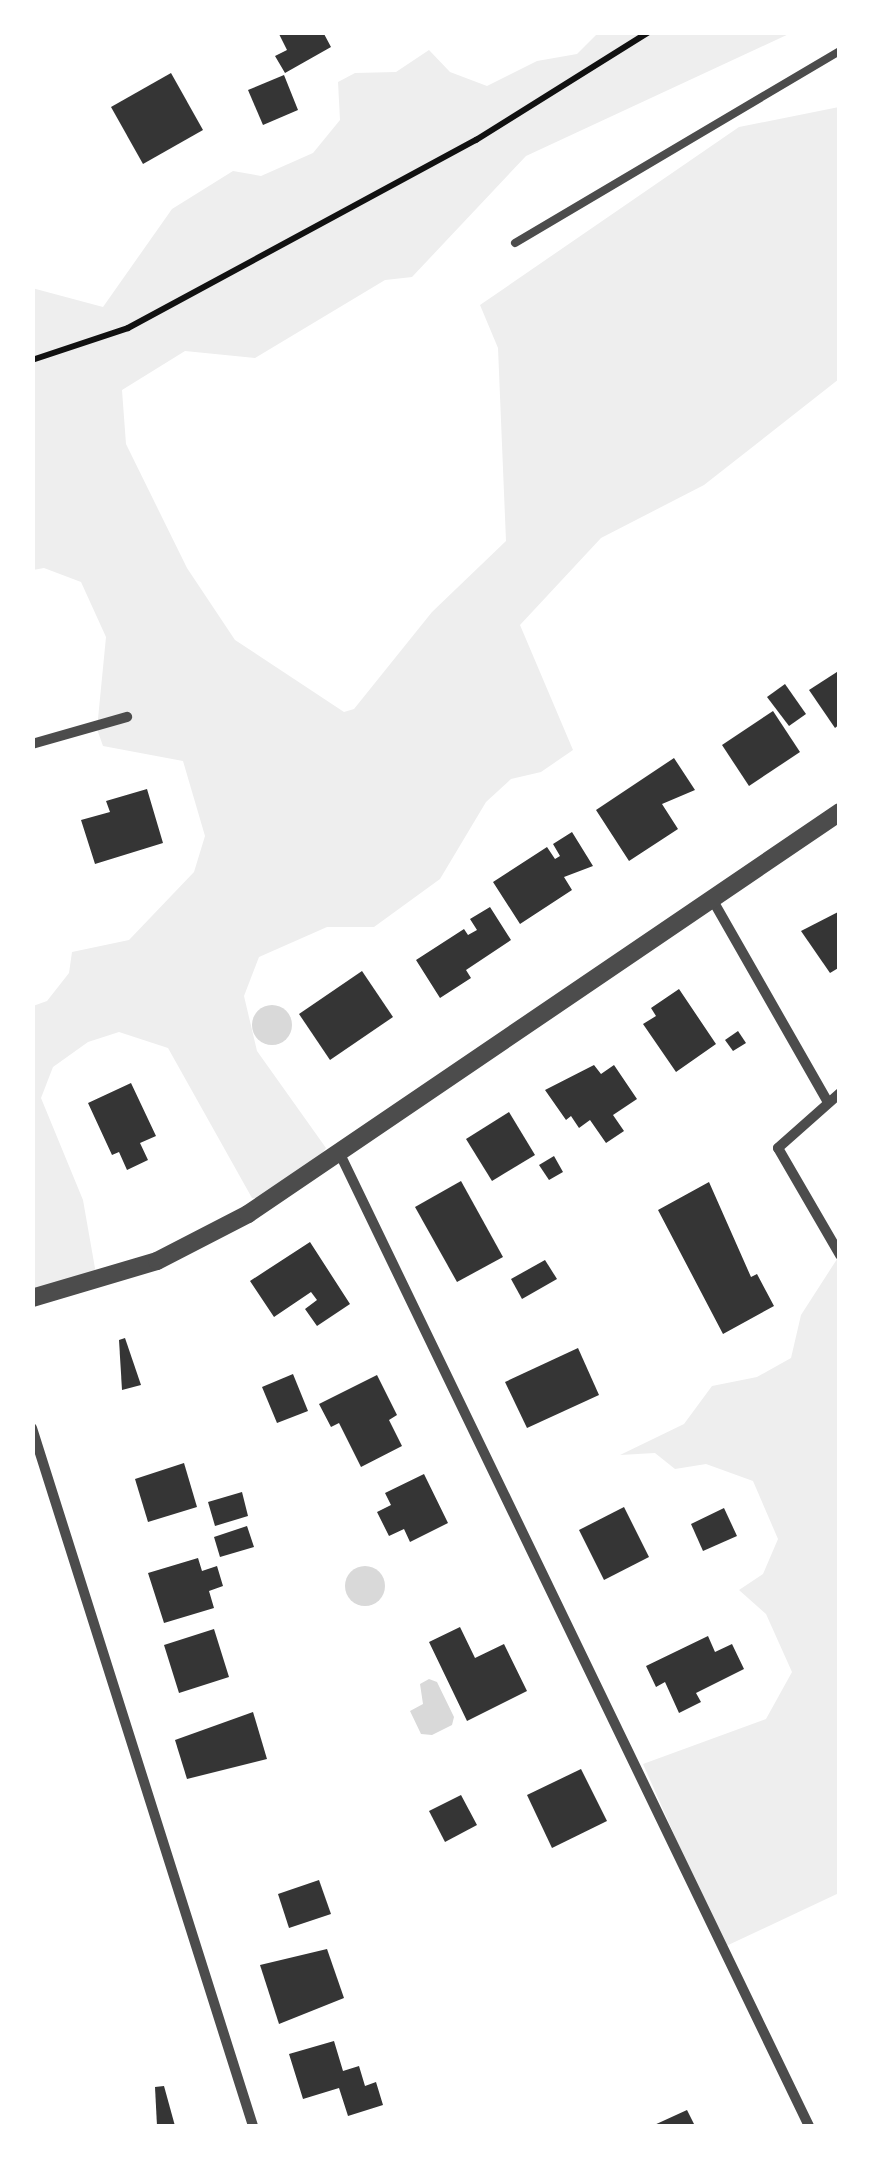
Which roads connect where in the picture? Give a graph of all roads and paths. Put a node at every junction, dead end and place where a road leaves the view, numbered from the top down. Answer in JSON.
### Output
{"nodes":[{"id":1,"x":649,"y":32,"type":"edge"},
{"id":2,"x":840,"y":51,"type":"edge"},
{"id":3,"x":515,"y":243,"type":"dead end"},
{"id":4,"x":32,"y":360,"type":"edge"},
{"id":5,"x":128,"y":718,"type":"dead end"},
{"id":6,"x":32,"y":744,"type":"edge"},
{"id":7,"x":840,"y":812,"type":"edge"},
{"id":8,"x":712,"y":899,"type":"junction"},
{"id":9,"x":840,"y":1092,"type":"edge"},
{"id":10,"x":826,"y":1101,"type":"junction"},
{"id":11,"x":337,"y":1149,"type":"junction"},
{"id":12,"x":840,"y":1255,"type":"edge"},
{"id":13,"x":32,"y":1298,"type":"edge"},
{"id":14,"x":32,"y":1428,"type":"edge"},
{"id":15,"x":252,"y":2126,"type":"edge"},
{"id":16,"x":809,"y":2126,"type":"edge"}],
"edges":[{"from":1,"to":4,"type":"path"},
{"from":2,"to":3,"type":"lane"},
{"from":5,"to":6,"type":"street"},
{"from":7,"to":8,"type":"street"},
{"from":8,"to":10,"type":"street"},
{"from":8,"to":11,"type":"street"},
{"from":9,"to":10,"type":"street"},
{"from":10,"to":12,"type":"street"},
{"from":11,"to":13,"type":"street"},
{"from":11,"to":16,"type":"street"},
{"from":14,"to":15,"type":"street"}]}
